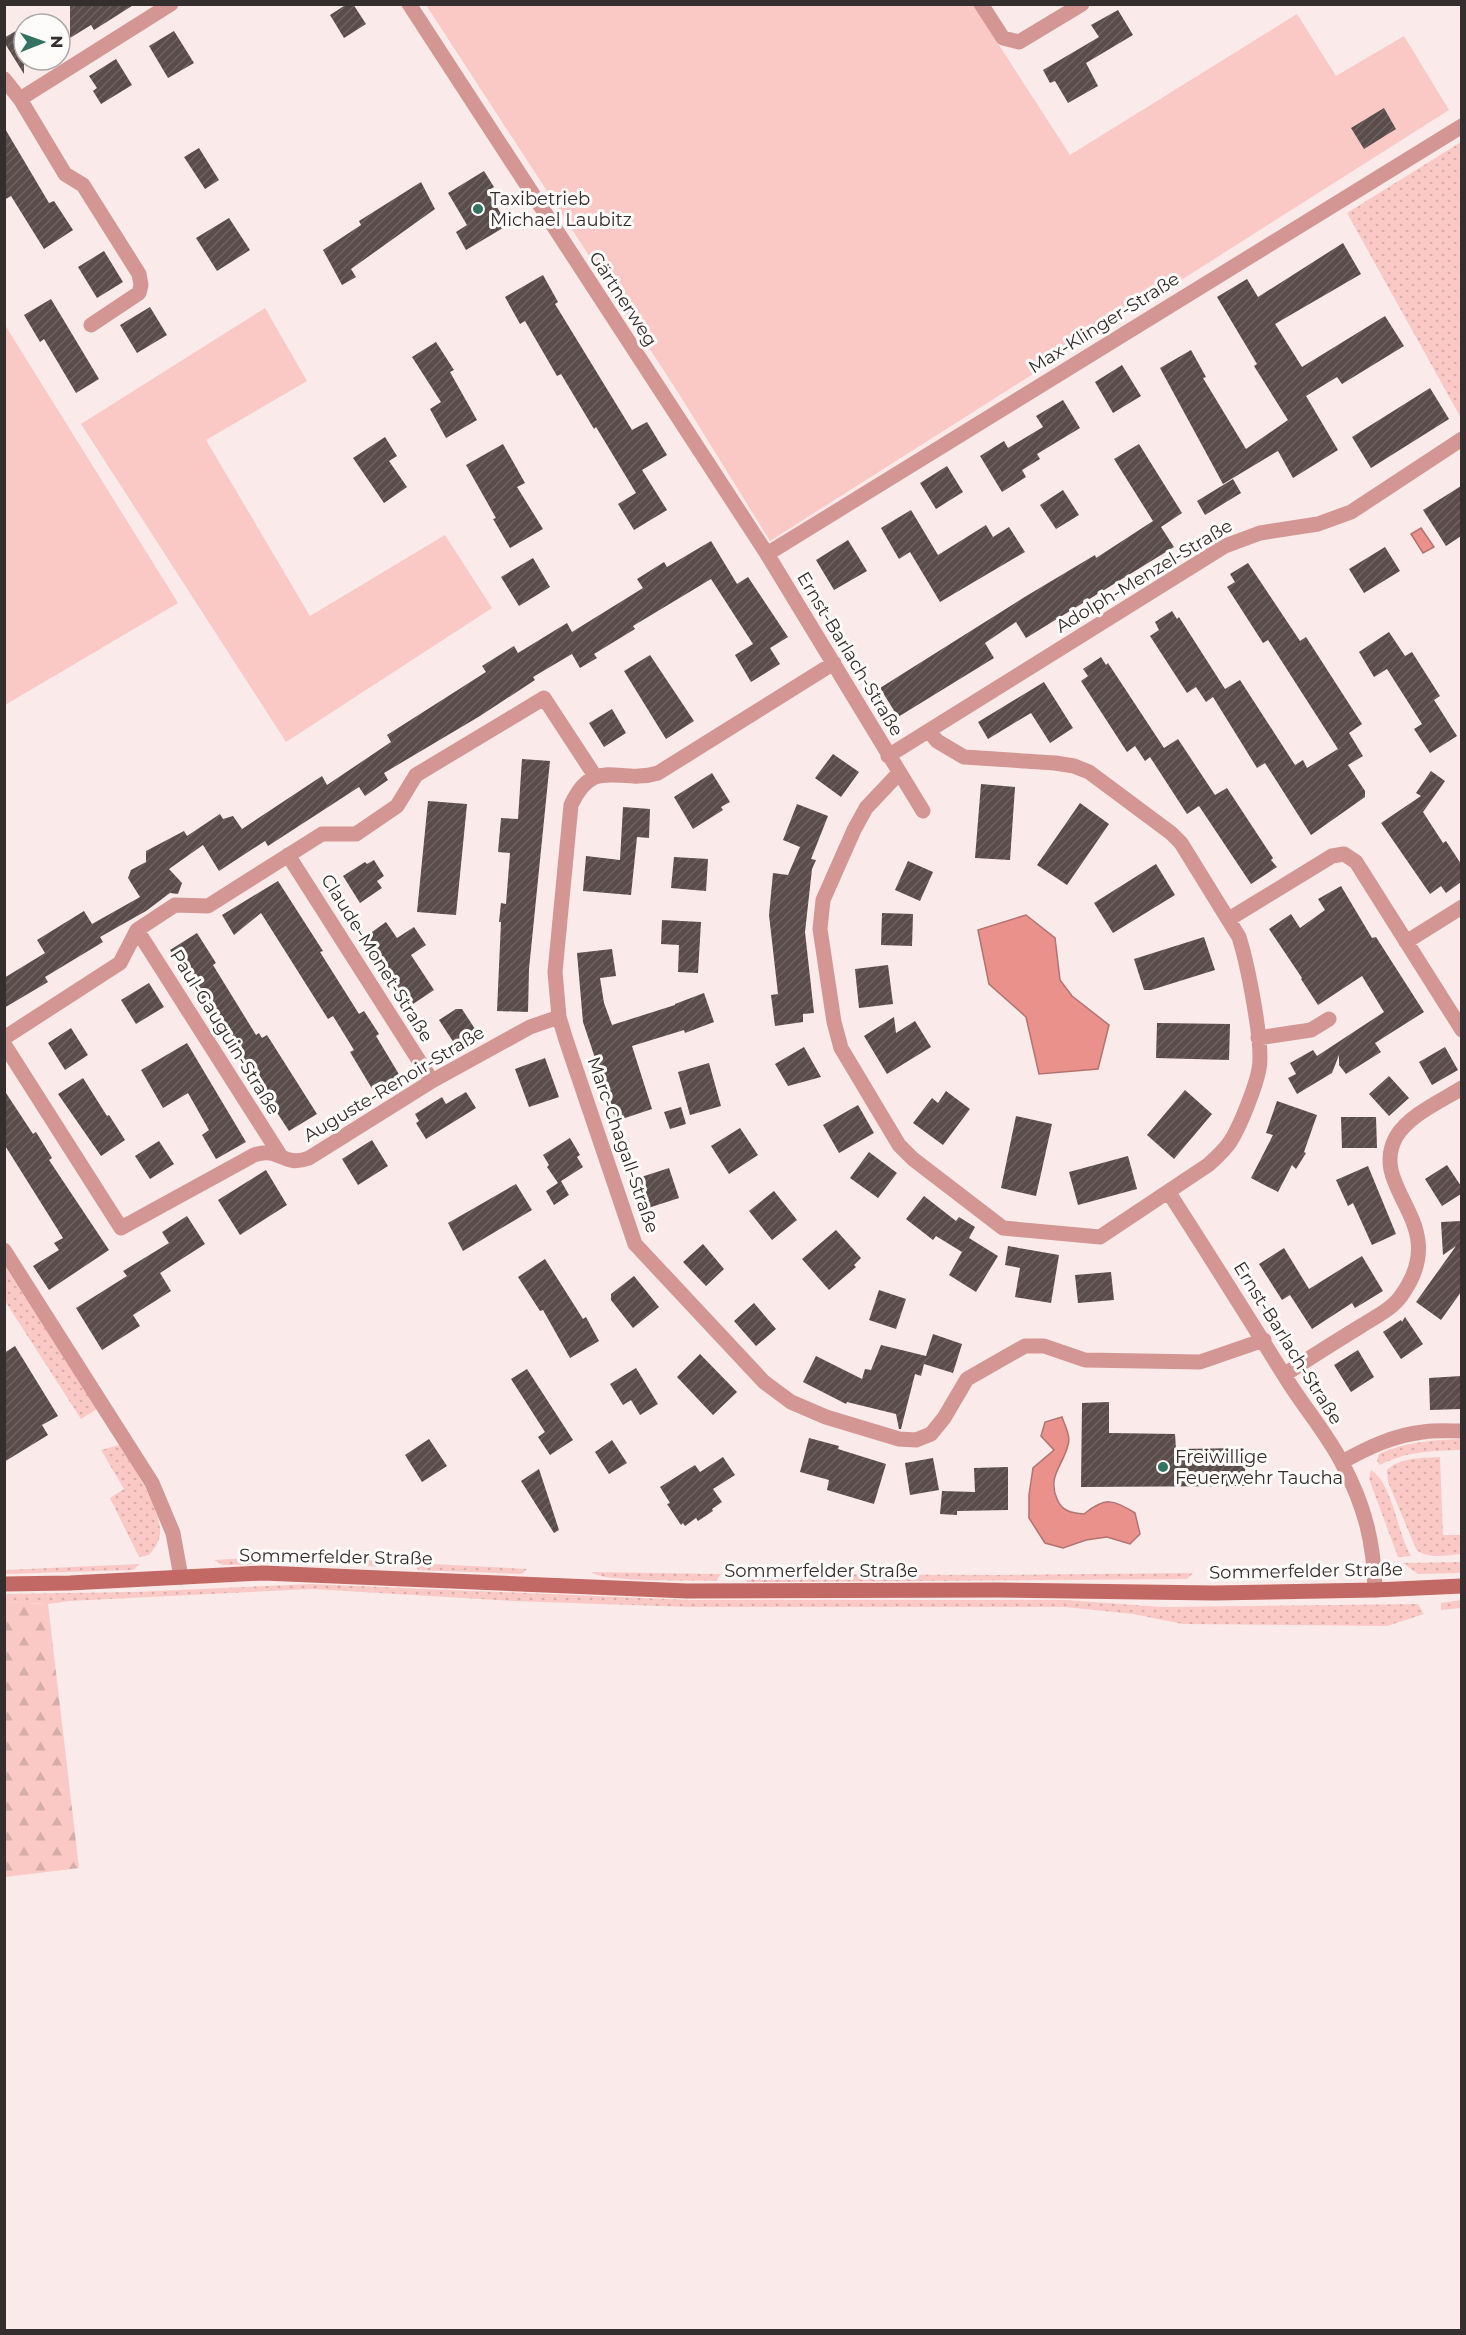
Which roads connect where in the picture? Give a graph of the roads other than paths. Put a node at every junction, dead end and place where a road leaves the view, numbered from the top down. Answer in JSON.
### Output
{"nodes":[{"id":1,"x":171,"y":4,"type":"edge"},
{"id":2,"x":409,"y":4,"type":"edge"},
{"id":3,"x":981,"y":4,"type":"edge"},
{"id":4,"x":1082,"y":4,"type":"edge"},
{"id":5,"x":4,"y":79,"type":"edge"},
{"id":6,"x":20,"y":99,"type":"junction"},
{"id":7,"x":1461,"y":126,"type":"edge"},
{"id":8,"x":91,"y":325,"type":"dead end"},
{"id":9,"x":1461,"y":440,"type":"edge"},
{"id":10,"x":767,"y":554,"type":"junction"},
{"id":11,"x":834,"y":663,"type":"junction"},
{"id":12,"x":929,"y":731,"type":"junction"},
{"id":13,"x":888,"y":756,"type":"junction"},
{"id":14,"x":899,"y":773,"type":"junction"},
{"id":15,"x":595,"y":776,"type":"junction"},
{"id":16,"x":923,"y":811,"type":"dead end"},
{"id":17,"x":288,"y":855,"type":"junction"},
{"id":18,"x":1461,"y":907,"type":"edge"},
{"id":19,"x":1229,"y":919,"type":"junction"},
{"id":20,"x":137,"y":930,"type":"junction"},
{"id":21,"x":1406,"y":942,"type":"junction"},
{"id":22,"x":560,"y":1017,"type":"junction"},
{"id":23,"x":1329,"y":1019,"type":"dead end"},
{"id":24,"x":1461,"y":1030,"type":"edge"},
{"id":25,"x":4,"y":1038,"type":"edge"},
{"id":26,"x":1258,"y":1038,"type":"junction"},
{"id":27,"x":4,"y":1044,"type":"edge"},
{"id":28,"x":432,"y":1081,"type":"junction"},
{"id":29,"x":1461,"y":1088,"type":"edge"},
{"id":30,"x":280,"y":1155,"type":"junction"},
{"id":31,"x":1169,"y":1193,"type":"junction"},
{"id":32,"x":4,"y":1250,"type":"edge"},
{"id":33,"x":1264,"y":1340,"type":"junction"},
{"id":34,"x":1284,"y":1375,"type":"junction"},
{"id":35,"x":1461,"y":1431,"type":"edge"},
{"id":36,"x":1342,"y":1462,"type":"junction"},
{"id":37,"x":181,"y":1577,"type":"junction"},
{"id":38,"x":4,"y":1584,"type":"edge"},
{"id":39,"x":1461,"y":1586,"type":"edge"},
{"id":40,"x":1376,"y":1590,"type":"junction"}],
"edges":[{"from":1,"to":6,"type":"street"},
{"from":2,"to":10,"type":"street","name":"Gärtnerweg"},
{"from":3,"to":4,"type":"street"},
{"from":5,"to":6,"type":"street"},
{"from":6,"to":8,"type":"street"},
{"from":7,"to":10,"type":"street","name":"Max-Klinger-Straße"},
{"from":9,"to":12,"type":"street","name":"Adolph-Menzel-Straße"},
{"from":10,"to":11,"type":"street","name":"Ernst-Barlach-Straße"},
{"from":11,"to":13,"type":"street","name":"Ernst-Barlach-Straße"},
{"from":11,"to":15,"type":"street"},
{"from":12,"to":13,"type":"street","name":"Adolph-Menzel-Straße"},
{"from":12,"to":19,"type":"street","name":"Ernst-Barlach-Straße"},
{"from":13,"to":14,"type":"street","name":"Ernst-Barlach-Straße"},
{"from":14,"to":16,"type":"street","name":"Ernst-Barlach-Straße"},
{"from":14,"to":31,"type":"street","name":"Ernst-Barlach-Straße"},
{"from":15,"to":17,"type":"street"},
{"from":15,"to":22,"type":"street","name":"Marc-Chagall-Straße"},
{"from":17,"to":20,"type":"street"},
{"from":17,"to":28,"type":"street","name":"Claude-Monet-Straße"},
{"from":18,"to":21,"type":"street"},
{"from":19,"to":21,"type":"street"},
{"from":19,"to":26,"type":"street","name":"Ernst-Barlach-Straße"},
{"from":20,"to":25,"type":"street"},
{"from":20,"to":30,"type":"street","name":"Paul-Gauguin-Straße"},
{"from":21,"to":24,"type":"street"},
{"from":22,"to":28,"type":"street","name":"Auguste-Renoir-Straße"},
{"from":22,"to":33,"type":"street","name":"Marc-Chagall-Straße"},
{"from":23,"to":26,"type":"street"},
{"from":26,"to":31,"type":"street","name":"Ernst-Barlach-Straße"},
{"from":27,"to":30,"type":"street","name":"Auguste-Renoir-Straße"},
{"from":28,"to":30,"type":"street","name":"Auguste-Renoir-Straße"},
{"from":29,"to":34,"type":"street"},
{"from":31,"to":33,"type":"street","name":"Ernst-Barlach-Straße"},
{"from":32,"to":37,"type":"street"},
{"from":33,"to":34,"type":"street","name":"Ernst-Barlach-Straße"},
{"from":34,"to":36,"type":"street","name":"Ernst-Barlach-Straße"},
{"from":35,"to":36,"type":"street"},
{"from":36,"to":40,"type":"street","name":"Ernst-Barlach-Straße"},
{"from":37,"to":38,"type":"main road","name":"Sommerfelder Straße"},
{"from":37,"to":40,"type":"main road","name":"Sommerfelder Straße"},
{"from":39,"to":40,"type":"main road","name":"Sommerfelder Straße"}]}
